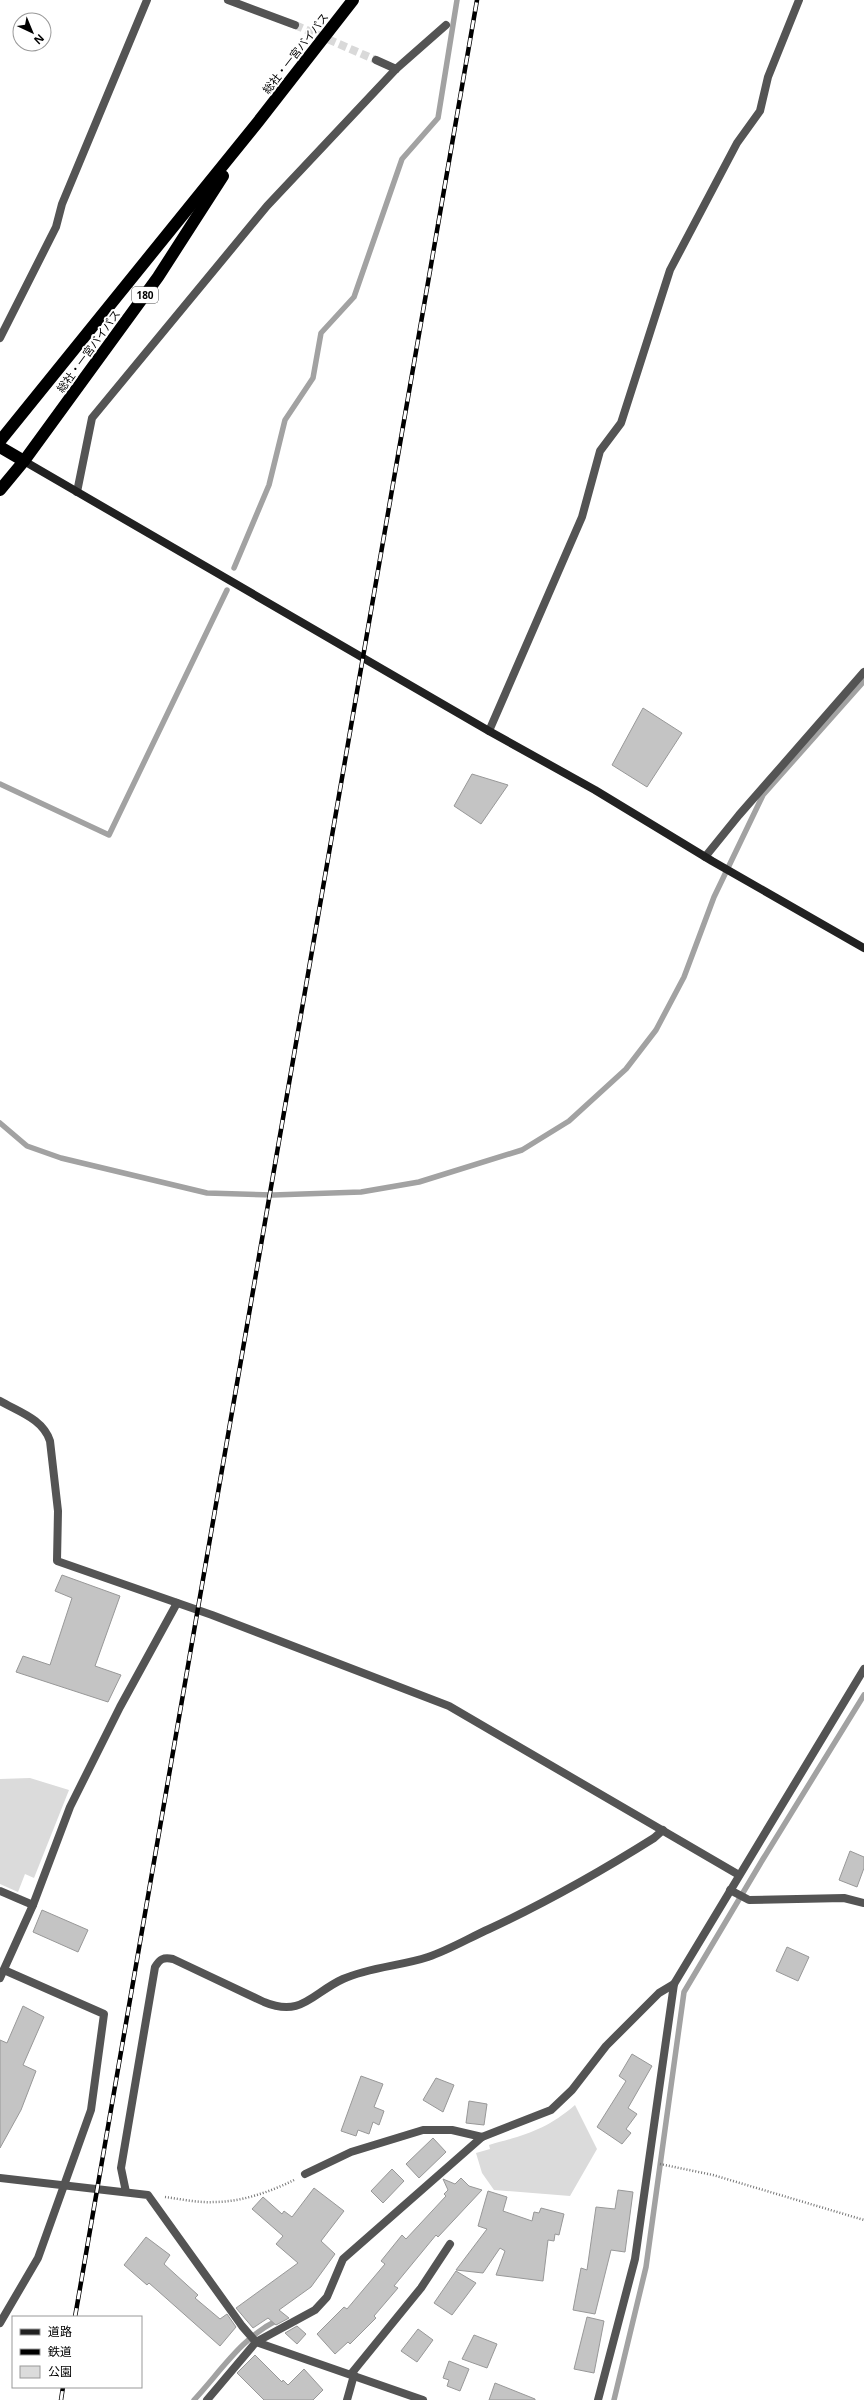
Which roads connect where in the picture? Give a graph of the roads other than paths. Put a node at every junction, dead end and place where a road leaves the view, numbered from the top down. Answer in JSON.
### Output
{"nodes":[{"id":1,"x":147,"y":0,"type":"edge"},
{"id":2,"x":228,"y":0,"type":"edge"},
{"id":3,"x":353,"y":0,"type":"edge"},
{"id":4,"x":799,"y":0,"type":"edge"},
{"id":5,"x":295,"y":25,"type":"tunnel mouth"},
{"id":6,"x":446,"y":25,"type":"dead end"},
{"id":7,"x":376,"y":60,"type":"tunnel mouth"},
{"id":8,"x":396,"y":69,"type":"junction"},
{"id":9,"x":258,"y":122,"type":"junction"},
{"id":10,"x":0,"y":338,"type":"edge"},
{"id":11,"x":0,"y":441,"type":"edge"},
{"id":12,"x":0,"y":447,"type":"edge"},
{"id":13,"x":24,"y":461,"type":"junction"},
{"id":14,"x":0,"y":490,"type":"edge"},
{"id":15,"x":77,"y":492,"type":"junction"},
{"id":16,"x":864,"y":672,"type":"edge"},
{"id":17,"x":489,"y":731,"type":"junction"},
{"id":18,"x":709,"y":859,"type":"junction"},
{"id":19,"x":864,"y":948,"type":"edge"},
{"id":20,"x":0,"y":1401,"type":"edge"},
{"id":21,"x":177,"y":1603,"type":"junction"},
{"id":22,"x":864,"y":1669,"type":"edge"},
{"id":23,"x":663,"y":1830,"type":"junction"},
{"id":24,"x":739,"y":1875,"type":"junction"},
{"id":25,"x":0,"y":1891,"type":"edge"},
{"id":26,"x":733,"y":1891,"type":"junction"},
{"id":27,"x":864,"y":1903,"type":"edge"},
{"id":28,"x":33,"y":1905,"type":"junction"},
{"id":29,"x":2,"y":1974,"type":"edge"},
{"id":30,"x":674,"y":1984,"type":"junction"},
{"id":31,"x":482,"y":2137,"type":"junction"},
{"id":32,"x":305,"y":2174,"type":"road end"},
{"id":33,"x":0,"y":2178,"type":"edge"},
{"id":34,"x":64,"y":2185,"type":"junction"},
{"id":35,"x":126,"y":2192,"type":"junction"},
{"id":36,"x":450,"y":2244,"type":"dead end"},
{"id":37,"x":0,"y":2323,"type":"edge"},
{"id":38,"x":252,"y":2338,"type":"junction"},
{"id":39,"x":352,"y":2374,"type":"junction"},
{"id":40,"x":207,"y":2400,"type":"edge"},
{"id":41,"x":347,"y":2400,"type":"edge"},
{"id":42,"x":423,"y":2400,"type":"edge"},
{"id":43,"x":598,"y":2400,"type":"edge"}],
"edges":[{"from":1,"to":10,"type":"street"},
{"from":2,"to":5,"type":"street"},
{"from":3,"to":9,"type":"highway","name":"総社・一宮バイパス","number":"180"},
{"from":4,"to":17,"type":"street"},
{"from":6,"to":8,"type":"street"},
{"from":7,"to":8,"type":"street"},
{"from":8,"to":15,"type":"street"},
{"from":9,"to":11,"type":"highway","name":"総社・一宮バイパス","number":"180"},
{"from":9,"to":13,"type":"highway","name":"総社・一宮バイパス","number":"180"},
{"from":12,"to":13,"type":"highway"},
{"from":13,"to":14,"type":"highway","name":"総社・一宮バイパス","number":"180"},
{"from":13,"to":15,"type":"street"},
{"from":15,"to":17,"type":"street"},
{"from":16,"to":18,"type":"street"},
{"from":17,"to":18,"type":"street"},
{"from":18,"to":19,"type":"street"},
{"from":20,"to":21,"type":"street"},
{"from":21,"to":23,"type":"street"},
{"from":21,"to":28,"type":"street"},
{"from":22,"to":24,"type":"street"},
{"from":23,"to":24,"type":"street"},
{"from":23,"to":35,"type":"street"},
{"from":24,"to":26,"type":"street"},
{"from":25,"to":28,"type":"street"},
{"from":26,"to":27,"type":"street"},
{"from":26,"to":30,"type":"street"},
{"from":28,"to":29,"type":"street"},
{"from":29,"to":34,"type":"street"},
{"from":30,"to":31,"type":"street"},
{"from":30,"to":43,"type":"street"},
{"from":31,"to":32,"type":"street"},
{"from":31,"to":38,"type":"street"},
{"from":33,"to":34,"type":"street"},
{"from":34,"to":35,"type":"street"},
{"from":34,"to":37,"type":"street"},
{"from":35,"to":38,"type":"street"},
{"from":36,"to":39,"type":"street"},
{"from":38,"to":39,"type":"street"},
{"from":38,"to":40,"type":"street"},
{"from":39,"to":41,"type":"street"},
{"from":39,"to":42,"type":"street"}]}
